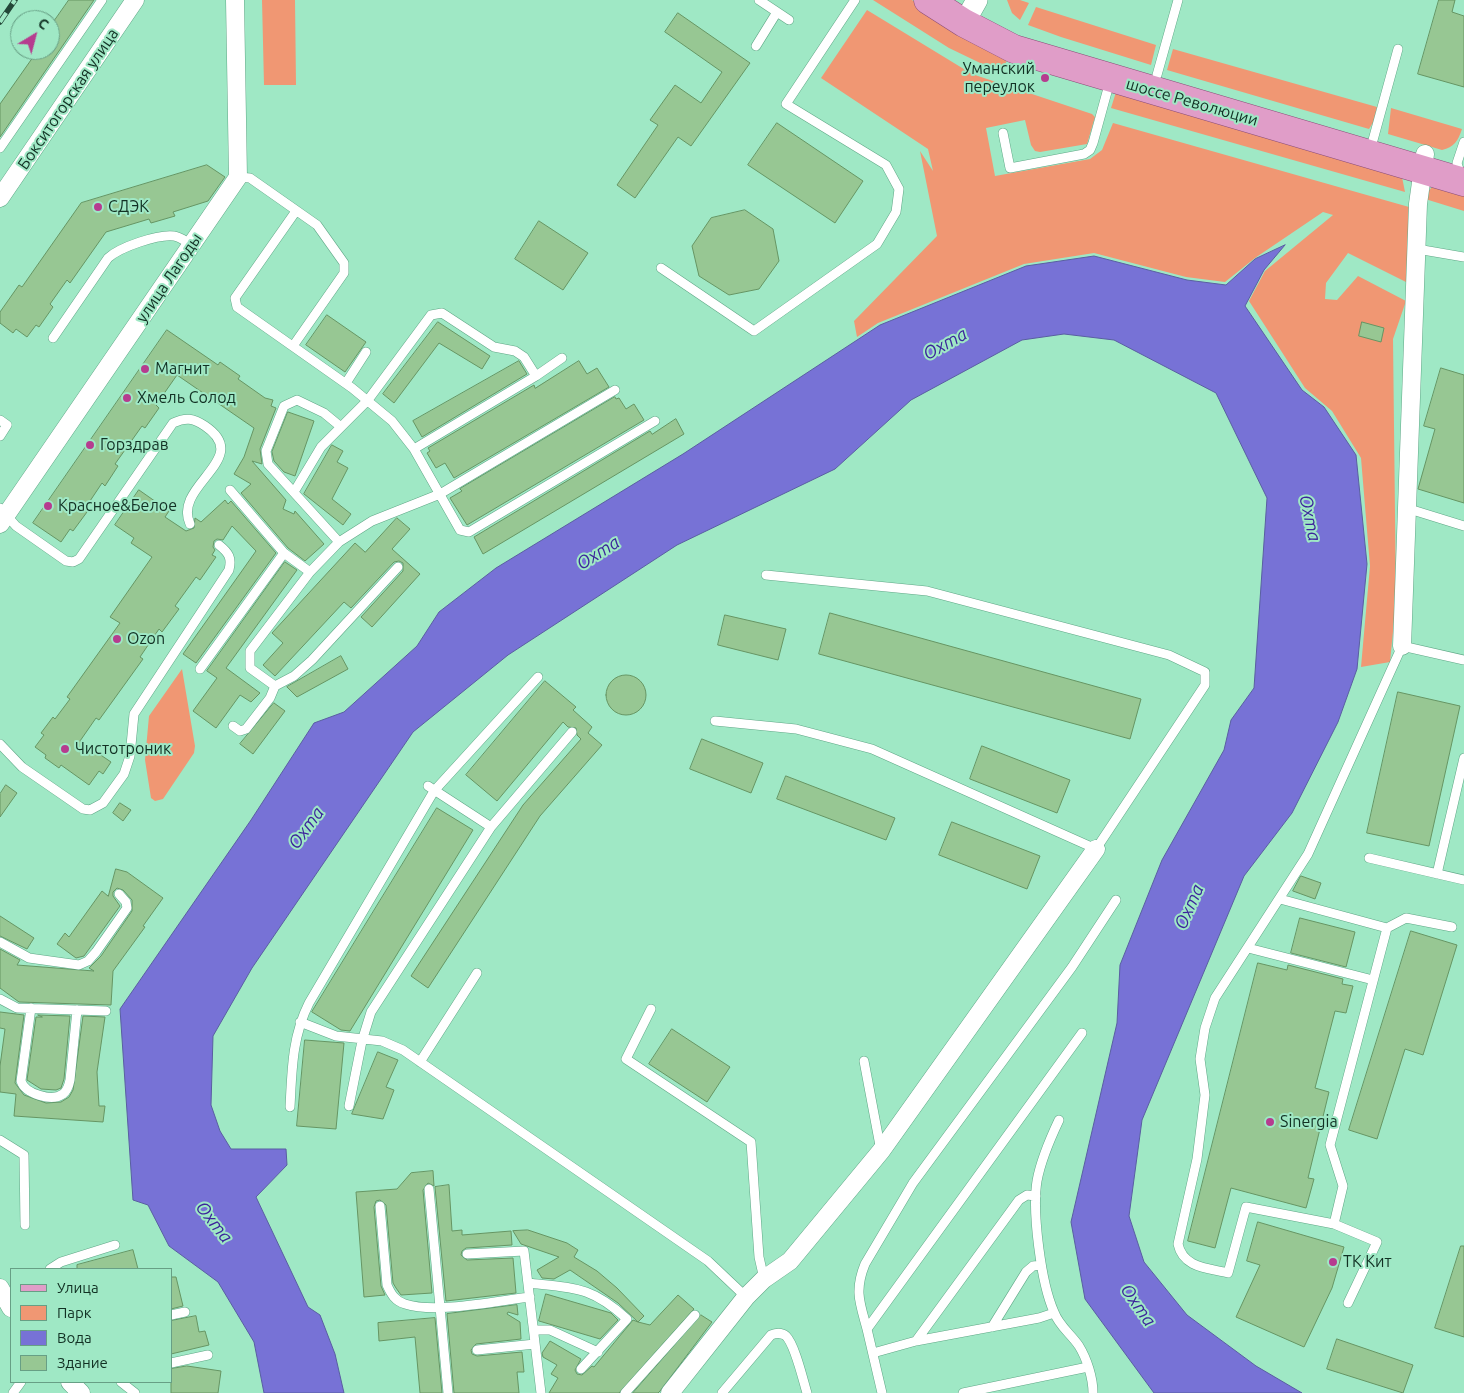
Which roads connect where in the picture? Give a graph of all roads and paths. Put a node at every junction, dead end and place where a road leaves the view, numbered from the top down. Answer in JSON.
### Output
{"nodes":[{"id":1,"x":102,"y":0,"type":"edge"},
{"id":2,"x":135,"y":0,"type":"edge"},
{"id":3,"x":235,"y":0,"type":"edge"},
{"id":4,"x":759,"y":0,"type":"edge"},
{"id":5,"x":855,"y":0,"type":"edge"},
{"id":6,"x":928,"y":0,"type":"edge"},
{"id":7,"x":1178,"y":0,"type":"edge"},
{"id":8,"x":967,"y":8,"type":"edge"},
{"id":9,"x":778,"y":12,"type":"junction"},
{"id":10,"x":789,"y":20,"type":"dead end"},
{"id":11,"x":756,"y":46,"type":"dead end"},
{"id":12,"x":1398,"y":50,"type":"dead end"},
{"id":13,"x":1157,"y":75,"type":"junction"},
{"id":14,"x":1111,"y":78,"type":"junction"},
{"id":15,"x":1003,"y":133,"type":"dead end"},
{"id":16,"x":1371,"y":146,"type":"junction"},
{"id":17,"x":0,"y":148,"type":"edge"},
{"id":18,"x":1423,"y":162,"type":"junction"},
{"id":19,"x":1463,"y":169,"type":"edge"},
{"id":20,"x":238,"y":177,"type":"junction"},
{"id":21,"x":0,"y":198,"type":"edge"},
{"id":22,"x":296,"y":211,"type":"junction"},
{"id":23,"x":192,"y":245,"type":"junction"},
{"id":24,"x":1417,"y":249,"type":"junction"},
{"id":25,"x":1464,"y":257,"type":"edge"},
{"id":26,"x":662,"y":268,"type":"dead end"},
{"id":27,"x":53,"y":338,"type":"dead end"},
{"id":28,"x":293,"y":346,"type":"junction"},
{"id":29,"x":366,"y":352,"type":"dead end"},
{"id":30,"x":562,"y":358,"type":"dead end"},
{"id":31,"x":536,"y":376,"type":"junction"},
{"id":32,"x":346,"y":383,"type":"junction"},
{"id":33,"x":615,"y":390,"type":"dead end"},
{"id":34,"x":368,"y":400,"type":"junction"},
{"id":35,"x":0,"y":420,"type":"edge"},
{"id":36,"x":655,"y":422,"type":"dead end"},
{"id":37,"x":341,"y":426,"type":"junction"},
{"id":38,"x":0,"y":436,"type":"edge"},
{"id":39,"x":414,"y":449,"type":"junction"},
{"id":40,"x":230,"y":490,"type":"dead end"},
{"id":41,"x":294,"y":492,"type":"junction"},
{"id":42,"x":440,"y":494,"type":"junction"},
{"id":43,"x":1406,"y":508,"type":"junction"},
{"id":44,"x":2,"y":516,"type":"edge"},
{"id":45,"x":190,"y":524,"type":"dead end"},
{"id":46,"x":1464,"y":526,"type":"edge"},
{"id":47,"x":339,"y":542,"type":"junction"},
{"id":48,"x":219,"y":545,"type":"dead end"},
{"id":49,"x":284,"y":552,"type":"junction"},
{"id":50,"x":398,"y":567,"type":"dead end"},
{"id":51,"x":310,"y":572,"type":"junction"},
{"id":52,"x":766,"y":575,"type":"dead end"},
{"id":53,"x":1402,"y":646,"type":"junction"},
{"id":54,"x":1464,"y":660,"type":"edge"},
{"id":55,"x":200,"y":670,"type":"dead end"},
{"id":56,"x":538,"y":677,"type":"dead end"},
{"id":57,"x":275,"y":686,"type":"junction"},
{"id":58,"x":715,"y":721,"type":"dead end"},
{"id":59,"x":233,"y":726,"type":"dead end"},
{"id":60,"x":572,"y":732,"type":"dead end"},
{"id":61,"x":0,"y":744,"type":"edge"},
{"id":62,"x":1464,"y":758,"type":"edge"},
{"id":63,"x":431,"y":789,"type":"junction"},
{"id":64,"x":491,"y":827,"type":"junction"},
{"id":65,"x":1096,"y":849,"type":"junction"},
{"id":66,"x":1368,"y":858,"type":"dead end"},
{"id":67,"x":1437,"y":874,"type":"junction"},
{"id":68,"x":1464,"y":880,"type":"edge"},
{"id":69,"x":119,"y":894,"type":"dead end"},
{"id":70,"x":1116,"y":900,"type":"dead end"},
{"id":71,"x":1280,"y":900,"type":"junction"},
{"id":72,"x":1452,"y":927,"type":"dead end"},
{"id":73,"x":1387,"y":928,"type":"junction"},
{"id":74,"x":0,"y":942,"type":"edge"},
{"id":75,"x":1248,"y":948,"type":"junction"},
{"id":76,"x":477,"y":973,"type":"dead end"},
{"id":77,"x":1373,"y":980,"type":"junction"},
{"id":78,"x":0,"y":999,"type":"edge"},
{"id":79,"x":31,"y":1008,"type":"junction"},
{"id":80,"x":652,"y":1009,"type":"dead end"},
{"id":81,"x":77,"y":1010,"type":"junction"},
{"id":82,"x":106,"y":1011,"type":"dead end"},
{"id":83,"x":300,"y":1022,"type":"junction"},
{"id":84,"x":1082,"y":1033,"type":"dead end"},
{"id":85,"x":362,"y":1041,"type":"junction"},
{"id":86,"x":864,"y":1061,"type":"dead end"},
{"id":87,"x":420,"y":1062,"type":"junction"},
{"id":88,"x":350,"y":1106,"type":"dead end"},
{"id":89,"x":290,"y":1107,"type":"dead end"},
{"id":90,"x":1059,"y":1120,"type":"dead end"},
{"id":91,"x":0,"y":1140,"type":"edge"},
{"id":92,"x":881,"y":1151,"type":"junction"},
{"id":93,"x":429,"y":1189,"type":"dead end"},
{"id":94,"x":1036,"y":1196,"type":"junction"},
{"id":95,"x":380,"y":1206,"type":"dead end"},
{"id":96,"x":25,"y":1224,"type":"dead end"},
{"id":97,"x":1334,"y":1224,"type":"junction"},
{"id":98,"x":115,"y":1245,"type":"dead end"},
{"id":99,"x":467,"y":1254,"type":"dead end"},
{"id":100,"x":1041,"y":1265,"type":"junction"},
{"id":101,"x":51,"y":1268,"type":"edge"},
{"id":102,"x":764,"y":1279,"type":"junction"},
{"id":103,"x":528,"y":1283,"type":"junction"},
{"id":104,"x":530,"y":1297,"type":"junction"},
{"id":105,"x":746,"y":1297,"type":"junction"},
{"id":106,"x":1348,"y":1303,"type":"dead end"},
{"id":107,"x":438,"y":1307,"type":"junction"},
{"id":108,"x":185,"y":1312,"type":"dead end"},
{"id":109,"x":1054,"y":1313,"type":"junction"},
{"id":110,"x":172,"y":1315,"type":"edge"},
{"id":111,"x":695,"y":1315,"type":"dead end"},
{"id":112,"x":992,"y":1327,"type":"junction"},
{"id":113,"x":867,"y":1329,"type":"junction"},
{"id":114,"x":534,"y":1330,"type":"junction"},
{"id":115,"x":916,"y":1340,"type":"junction"},
{"id":116,"x":535,"y":1344,"type":"junction"},
{"id":117,"x":476,"y":1350,"type":"dead end"},
{"id":118,"x":598,"y":1352,"type":"junction"},
{"id":119,"x":873,"y":1353,"type":"junction"},
{"id":120,"x":208,"y":1355,"type":"dead end"},
{"id":121,"x":172,"y":1363,"type":"edge"},
{"id":122,"x":1088,"y":1367,"type":"junction"},
{"id":123,"x":581,"y":1369,"type":"dead end"},
{"id":124,"x":71,"y":1383,"type":"edge"},
{"id":125,"x":123,"y":1383,"type":"edge"},
{"id":126,"x":81,"y":1393,"type":"edge"},
{"id":127,"x":135,"y":1393,"type":"edge"},
{"id":128,"x":448,"y":1393,"type":"edge"},
{"id":129,"x":541,"y":1393,"type":"edge"},
{"id":130,"x":626,"y":1393,"type":"edge"},
{"id":131,"x":670,"y":1393,"type":"edge"},
{"id":132,"x":722,"y":1393,"type":"edge"},
{"id":133,"x":807,"y":1393,"type":"edge"},
{"id":134,"x":882,"y":1393,"type":"edge"},
{"id":135,"x":963,"y":1393,"type":"edge"},
{"id":136,"x":1093,"y":1393,"type":"edge"}],
"edges":[{"from":1,"to":17,"type":"lane"},
{"from":2,"to":21,"type":"street","name":"Бокситогорская улица"},
{"from":3,"to":20,"type":"street"},
{"from":4,"to":9,"type":"lane"},
{"from":5,"to":26,"type":"lane"},
{"from":6,"to":8,"type":"main road","name":"шоссе Революции"},
{"from":7,"to":13,"type":"lane"},
{"from":8,"to":13,"type":"main road","name":"шоссе Революции"},
{"from":8,"to":14,"type":"main road","name":"шоссе Революции"},
{"from":9,"to":10,"type":"lane"},
{"from":9,"to":11,"type":"lane"},
{"from":12,"to":16,"type":"lane"},
{"from":13,"to":16,"type":"main road","name":"шоссе Революции"},
{"from":14,"to":15,"type":"lane"},
{"from":14,"to":16,"type":"main road","name":"шоссе Революции"},
{"from":16,"to":18,"type":"main road","name":"шоссе Революции"},
{"from":18,"to":19,"type":"main road","name":"шоссе Революции"},
{"from":18,"to":24,"type":"street"},
{"from":20,"to":22,"type":"lane"},
{"from":20,"to":23,"type":"street","name":"улица Лагоды"},
{"from":22,"to":28,"type":"lane"},
{"from":22,"to":28,"type":"lane"},
{"from":23,"to":27,"type":"lane"},
{"from":23,"to":44,"type":"street","name":"улица Лагоды"},
{"from":24,"to":25,"type":"lane"},
{"from":24,"to":43,"type":"street"},
{"from":28,"to":32,"type":"lane"},
{"from":29,"to":32,"type":"lane"},
{"from":30,"to":31,"type":"lane"},
{"from":31,"to":34,"type":"lane"},
{"from":31,"to":39,"type":"lane"},
{"from":32,"to":34,"type":"lane"},
{"from":33,"to":42,"type":"lane"},
{"from":34,"to":37,"type":"lane"},
{"from":34,"to":39,"type":"lane"},
{"from":35,"to":38,"type":"lane"},
{"from":36,"to":42,"type":"lane"},
{"from":37,"to":41,"type":"lane"},
{"from":37,"to":41,"type":"lane"},
{"from":39,"to":42,"type":"lane"},
{"from":40,"to":49,"type":"lane"},
{"from":41,"to":47,"type":"lane"},
{"from":42,"to":47,"type":"lane"},
{"from":43,"to":46,"type":"lane"},
{"from":43,"to":53,"type":"street"},
{"from":44,"to":45,"type":"lane"},
{"from":47,"to":51,"type":"lane"},
{"from":48,"to":61,"type":"lane"},
{"from":49,"to":51,"type":"lane"},
{"from":49,"to":55,"type":"lane"},
{"from":50,"to":57,"type":"lane"},
{"from":51,"to":57,"type":"lane"},
{"from":52,"to":65,"type":"lane"},
{"from":53,"to":54,"type":"lane"},
{"from":53,"to":71,"type":"lane"},
{"from":56,"to":63,"type":"lane"},
{"from":57,"to":59,"type":"lane"},
{"from":58,"to":65,"type":"lane"},
{"from":60,"to":64,"type":"lane"},
{"from":62,"to":67,"type":"lane"},
{"from":63,"to":64,"type":"lane"},
{"from":63,"to":83,"type":"lane"},
{"from":64,"to":85,"type":"lane"},
{"from":65,"to":92,"type":"street"},
{"from":66,"to":67,"type":"lane"},
{"from":67,"to":68,"type":"lane"},
{"from":69,"to":74,"type":"lane"},
{"from":70,"to":113,"type":"lane"},
{"from":71,"to":73,"type":"lane"},
{"from":71,"to":75,"type":"lane"},
{"from":72,"to":73,"type":"lane"},
{"from":73,"to":77,"type":"lane"},
{"from":75,"to":77,"type":"lane"},
{"from":75,"to":97,"type":"lane"},
{"from":76,"to":87,"type":"lane"},
{"from":77,"to":97,"type":"lane"},
{"from":78,"to":79,"type":"lane"},
{"from":79,"to":81,"type":"lane"},
{"from":79,"to":81,"type":"lane"},
{"from":80,"to":102,"type":"lane"},
{"from":81,"to":82,"type":"lane"},
{"from":83,"to":85,"type":"lane"},
{"from":83,"to":89,"type":"lane"},
{"from":84,"to":113,"type":"lane"},
{"from":85,"to":87,"type":"lane"},
{"from":85,"to":88,"type":"lane"},
{"from":86,"to":92,"type":"lane"},
{"from":87,"to":105,"type":"lane"},
{"from":90,"to":94,"type":"lane"},
{"from":91,"to":96,"type":"lane"},
{"from":92,"to":102,"type":"street"},
{"from":93,"to":107,"type":"lane"},
{"from":94,"to":100,"type":"lane"},
{"from":94,"to":115,"type":"lane"},
{"from":95,"to":107,"type":"lane"},
{"from":97,"to":106,"type":"lane"},
{"from":98,"to":101,"type":"lane"},
{"from":99,"to":103,"type":"lane"},
{"from":100,"to":109,"type":"lane"},
{"from":100,"to":112,"type":"lane"},
{"from":102,"to":105,"type":"street"},
{"from":103,"to":104,"type":"lane"},
{"from":103,"to":118,"type":"lane"},
{"from":104,"to":107,"type":"lane"},
{"from":104,"to":114,"type":"lane"},
{"from":105,"to":131,"type":"street"},
{"from":107,"to":128,"type":"lane"},
{"from":108,"to":110,"type":"lane"},
{"from":109,"to":112,"type":"lane"},
{"from":109,"to":122,"type":"lane"},
{"from":111,"to":130,"type":"lane"},
{"from":112,"to":115,"type":"lane"},
{"from":113,"to":119,"type":"lane"},
{"from":114,"to":116,"type":"lane"},
{"from":114,"to":118,"type":"lane"},
{"from":115,"to":119,"type":"lane"},
{"from":116,"to":117,"type":"lane"},
{"from":116,"to":129,"type":"lane"},
{"from":118,"to":123,"type":"lane"},
{"from":119,"to":134,"type":"lane"},
{"from":120,"to":121,"type":"lane"},
{"from":122,"to":135,"type":"lane"},
{"from":122,"to":136,"type":"lane"},
{"from":124,"to":126,"type":"street"},
{"from":125,"to":127,"type":"lane"},
{"from":132,"to":133,"type":"lane"}]}
